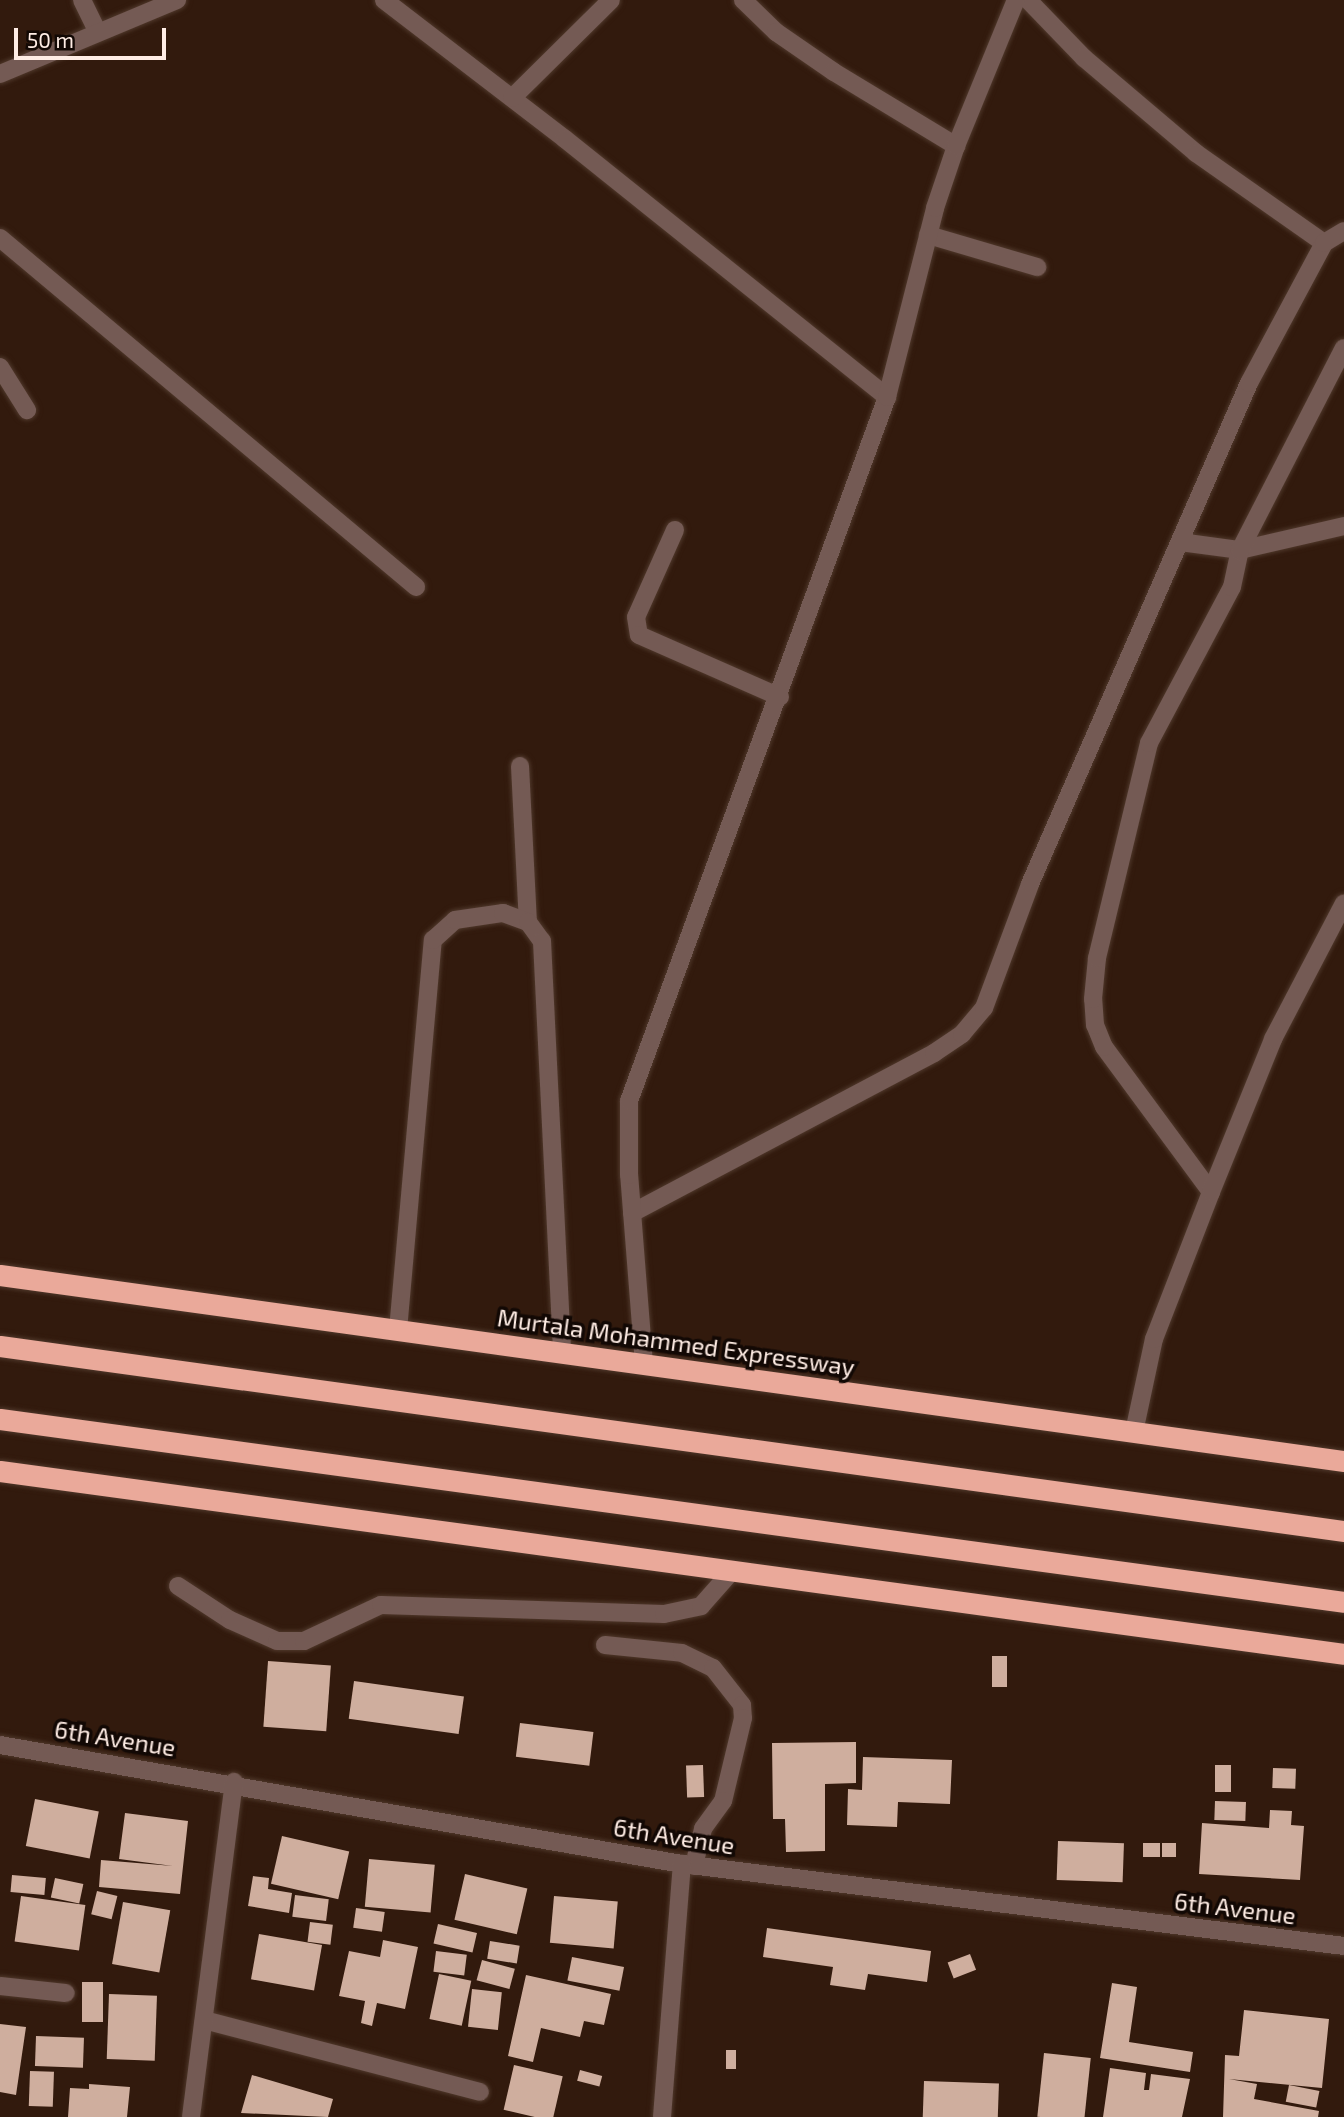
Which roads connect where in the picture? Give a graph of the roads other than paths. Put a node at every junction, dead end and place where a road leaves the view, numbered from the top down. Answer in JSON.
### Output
{"nodes":[{"id":1,"x":82,"y":0,"type":"edge"},
{"id":2,"x":177,"y":0,"type":"edge"},
{"id":3,"x":384,"y":0,"type":"edge"},
{"id":4,"x":611,"y":0,"type":"edge"},
{"id":5,"x":743,"y":0,"type":"edge"},
{"id":6,"x":1016,"y":0,"type":"edge"},
{"id":7,"x":1028,"y":0,"type":"edge"},
{"id":8,"x":97,"y":31,"type":"junction"},
{"id":9,"x":1,"y":72,"type":"edge"},
{"id":10,"x":512,"y":98,"type":"junction"},
{"id":11,"x":956,"y":146,"type":"junction"},
{"id":12,"x":1344,"y":231,"type":"edge"},
{"id":13,"x":928,"y":235,"type":"junction"},
{"id":14,"x":0,"y":238,"type":"edge"},
{"id":15,"x":1324,"y":243,"type":"junction"},
{"id":16,"x":1037,"y":267,"type":"dead end"},
{"id":17,"x":1344,"y":348,"type":"edge"},
{"id":18,"x":0,"y":368,"type":"edge"},
{"id":19,"x":887,"y":397,"type":"junction"},
{"id":20,"x":27,"y":410,"type":"dead end"},
{"id":21,"x":1344,"y":526,"type":"edge"},
{"id":22,"x":675,"y":530,"type":"dead end"},
{"id":23,"x":1180,"y":542,"type":"junction"},
{"id":24,"x":1240,"y":550,"type":"junction"},
{"id":25,"x":416,"y":587,"type":"dead end"},
{"id":26,"x":780,"y":697,"type":"junction"},
{"id":27,"x":520,"y":766,"type":"dead end"},
{"id":28,"x":1344,"y":903,"type":"edge"},
{"id":29,"x":528,"y":922,"type":"junction"},
{"id":30,"x":1211,"y":1192,"type":"junction"},
{"id":31,"x":632,"y":1213,"type":"junction"},
{"id":32,"x":0,"y":1275,"type":"edge"},
{"id":33,"x":398,"y":1329,"type":"junction"},
{"id":34,"x":0,"y":1346,"type":"edge"},
{"id":35,"x":562,"y":1353,"type":"junction"},
{"id":36,"x":644,"y":1364,"type":"junction"},
{"id":37,"x":0,"y":1419,"type":"edge"},
{"id":38,"x":1134,"y":1432,"type":"junction"},
{"id":39,"x":1344,"y":1461,"type":"edge"},
{"id":40,"x":0,"y":1471,"type":"edge"},
{"id":41,"x":1344,"y":1531,"type":"edge"},
{"id":42,"x":732,"y":1571,"type":"junction"},
{"id":43,"x":177,"y":1586,"type":"dead end"},
{"id":44,"x":1344,"y":1602,"type":"edge"},
{"id":45,"x":605,"y":1645,"type":"dead end"},
{"id":46,"x":1344,"y":1654,"type":"edge"},
{"id":47,"x":0,"y":1745,"type":"edge"},
{"id":48,"x":234,"y":1782,"type":"junction"},
{"id":49,"x":688,"y":1865,"type":"junction"},
{"id":50,"x":1344,"y":1946,"type":"edge"},
{"id":51,"x":0,"y":1986,"type":"edge"},
{"id":52,"x":66,"y":1993,"type":"dead end"},
{"id":53,"x":204,"y":2020,"type":"junction"},
{"id":54,"x":480,"y":2092,"type":"dead end"},
{"id":55,"x":191,"y":2117,"type":"edge"},
{"id":56,"x":662,"y":2117,"type":"edge"}],
"edges":[{"from":1,"to":8,"type":"street"},
{"from":2,"to":8,"type":"street"},
{"from":3,"to":10,"type":"street"},
{"from":4,"to":10,"type":"street"},
{"from":5,"to":11,"type":"street"},
{"from":6,"to":11,"type":"street"},
{"from":7,"to":15,"type":"street"},
{"from":8,"to":9,"type":"street"},
{"from":10,"to":19,"type":"street"},
{"from":11,"to":13,"type":"street"},
{"from":12,"to":15,"type":"street"},
{"from":13,"to":16,"type":"street"},
{"from":13,"to":19,"type":"street"},
{"from":14,"to":25,"type":"street"},
{"from":15,"to":23,"type":"street"},
{"from":17,"to":24,"type":"street"},
{"from":18,"to":20,"type":"street"},
{"from":19,"to":26,"type":"street"},
{"from":21,"to":24,"type":"street"},
{"from":22,"to":26,"type":"street"},
{"from":23,"to":24,"type":"street"},
{"from":23,"to":31,"type":"street"},
{"from":24,"to":30,"type":"street"},
{"from":26,"to":31,"type":"street"},
{"from":27,"to":29,"type":"street"},
{"from":28,"to":30,"type":"street"},
{"from":29,"to":33,"type":"street"},
{"from":29,"to":35,"type":"street"},
{"from":30,"to":38,"type":"street"},
{"from":31,"to":36,"type":"street"},
{"from":32,"to":33,"type":"highway","name":"Murtala Mohammed Expressway"},
{"from":33,"to":35,"type":"highway","name":"Murtala Mohammed Expressway"},
{"from":34,"to":41,"type":"highway"},
{"from":35,"to":36,"type":"highway","name":"Murtala Mohammed Expressway"},
{"from":36,"to":38,"type":"highway","name":"Murtala Mohammed Expressway"},
{"from":37,"to":44,"type":"highway"},
{"from":38,"to":39,"type":"highway","name":"Murtala Mohammed Expressway"},
{"from":40,"to":42,"type":"highway"},
{"from":42,"to":43,"type":"street"},
{"from":42,"to":46,"type":"highway"},
{"from":45,"to":49,"type":"street"},
{"from":47,"to":48,"type":"street","name":"6th Avenue"},
{"from":48,"to":49,"type":"street","name":"6th Avenue"},
{"from":48,"to":53,"type":"street"},
{"from":49,"to":50,"type":"street","name":"6th Avenue"},
{"from":49,"to":56,"type":"street"},
{"from":51,"to":52,"type":"street"},
{"from":53,"to":54,"type":"street"},
{"from":53,"to":55,"type":"street"}]}
